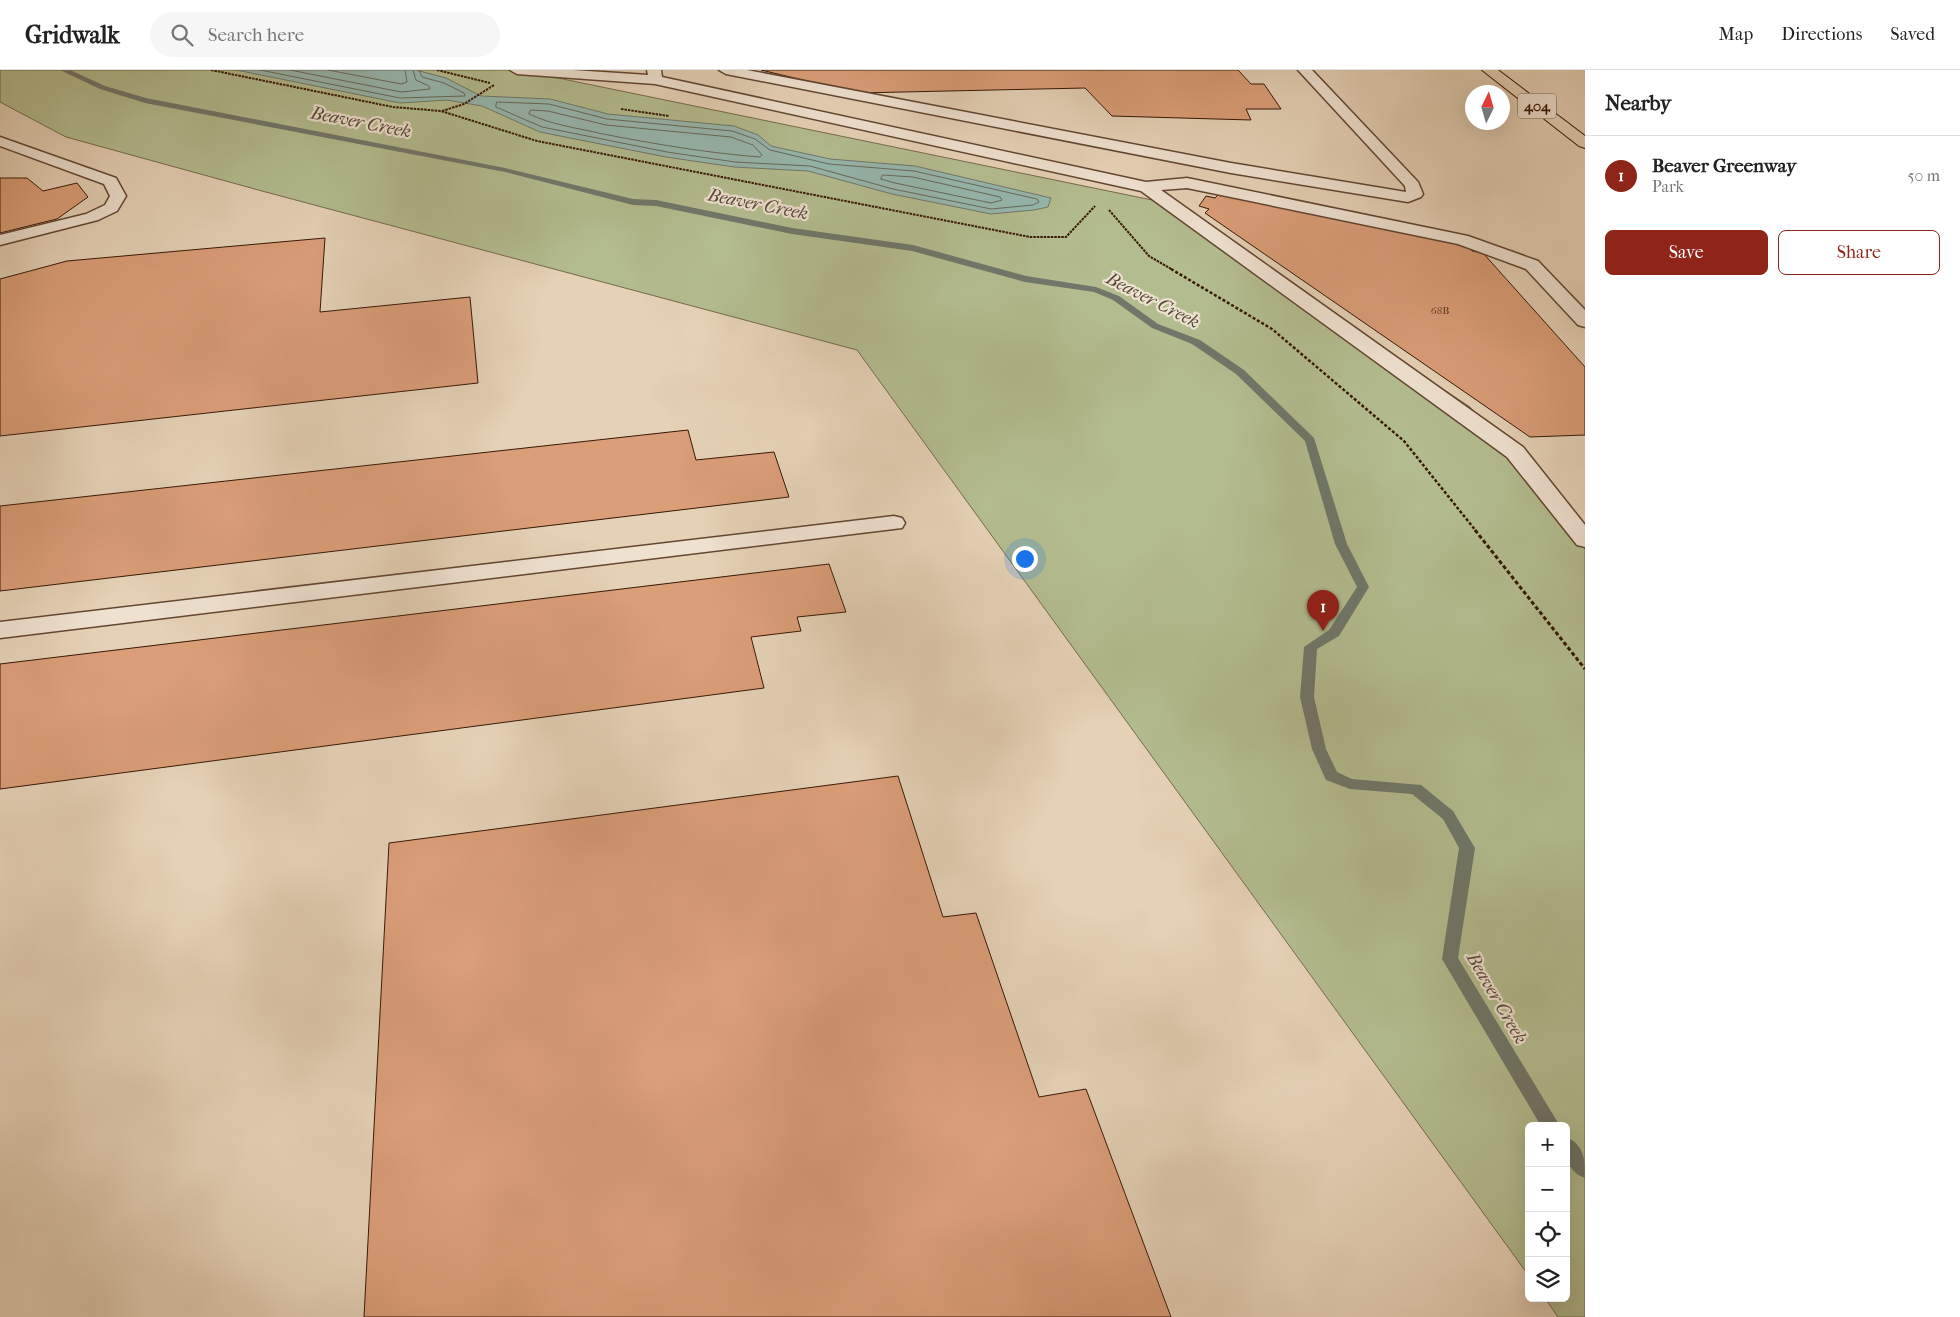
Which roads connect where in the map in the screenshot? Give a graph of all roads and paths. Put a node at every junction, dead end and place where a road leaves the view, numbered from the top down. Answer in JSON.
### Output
{"nodes":[{"id":1,"x":211,"y":70,"type":"edge"},
{"id":2,"x":517,"y":70,"type":"edge"},
{"id":3,"x":726,"y":70,"type":"edge"},
{"id":4,"x":1305,"y":70,"type":"edge"},
{"id":5,"x":1489,"y":70,"type":"edge"},
{"id":6,"x":655,"y":75,"type":"edge"},
{"id":7,"x":495,"y":85,"type":"dead end"},
{"id":8,"x":441,"y":111,"type":"junction"},
{"id":9,"x":0,"y":141,"type":"edge"},
{"id":10,"x":1585,"y":143,"type":"edge"},
{"id":11,"x":1146,"y":187,"type":"junction"},
{"id":12,"x":1101,"y":200,"type":"dead end"},
{"id":13,"x":1107,"y":207,"type":"dead end"},
{"id":14,"x":0,"y":240,"type":"edge"},
{"id":15,"x":1585,"y":321,"type":"edge"},
{"id":16,"x":894,"y":523,"type":"dead end"},
{"id":17,"x":1585,"y":540,"type":"edge"},
{"id":18,"x":0,"y":630,"type":"edge"},
{"id":19,"x":1585,"y":669,"type":"edge"}],
"edges":[{"from":1,"to":8,"type":"path"},
{"from":2,"to":6,"type":"lane"},
{"from":3,"to":4,"type":"lane"},
{"from":5,"to":10,"type":"highway","number":"404"},
{"from":6,"to":11,"type":"lane"},
{"from":7,"to":8,"type":"path"},
{"from":8,"to":12,"type":"path"},
{"from":9,"to":14,"type":"lane"},
{"from":11,"to":15,"type":"lane"},
{"from":11,"to":17,"type":"lane"},
{"from":13,"to":19,"type":"path"},
{"from":16,"to":18,"type":"lane"}]}
